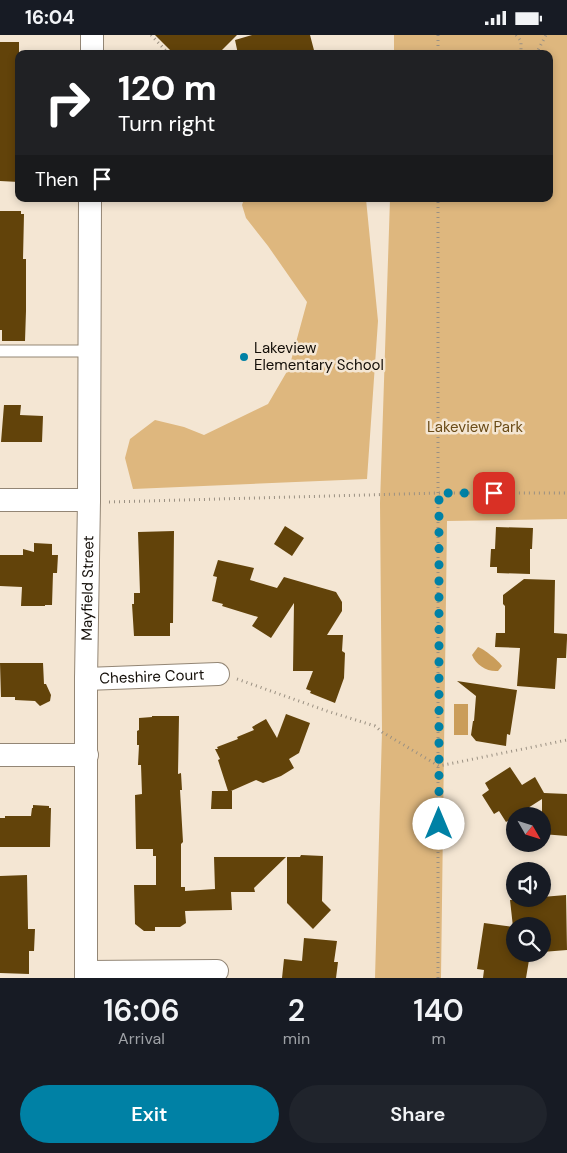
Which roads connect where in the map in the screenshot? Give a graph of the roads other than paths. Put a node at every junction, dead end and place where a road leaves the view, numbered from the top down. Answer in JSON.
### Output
{"nodes":[{"id":1,"x":92,"y":35,"type":"edge"},
{"id":2,"x":92,"y":50,"type":"edge"},
{"id":3,"x":90,"y":202,"type":"edge"},
{"id":4,"x":0,"y":351,"type":"edge"},
{"id":5,"x":89,"y":351,"type":"junction"},
{"id":6,"x":0,"y":501,"type":"edge"},
{"id":7,"x":99,"y":501,"type":"junction"},
{"id":8,"x":218,"y":674,"type":"road end"},
{"id":9,"x":86,"y":679,"type":"junction"},
{"id":10,"x":0,"y":755,"type":"edge"},
{"id":11,"x":87,"y":755,"type":"junction"},
{"id":12,"x":217,"y":971,"type":"dead end"},
{"id":13,"x":87,"y":975,"type":"edge"}],
"edges":[{"from":1,"to":2,"type":"street"},
{"from":3,"to":5,"type":"street","name":"Mayfield Street"},
{"from":4,"to":5,"type":"lane"},
{"from":5,"to":7,"type":"street","name":"Mayfield Street"},
{"from":6,"to":7,"type":"street"},
{"from":7,"to":9,"type":"street","name":"Mayfield Street"},
{"from":8,"to":9,"type":"street","name":"Cheshire Court"},
{"from":9,"to":11,"type":"street","name":"Mayfield Street"},
{"from":10,"to":11,"type":"street"},
{"from":11,"to":13,"type":"street","name":"Mayfield Street"},
{"from":12,"to":13,"type":"street"}]}
